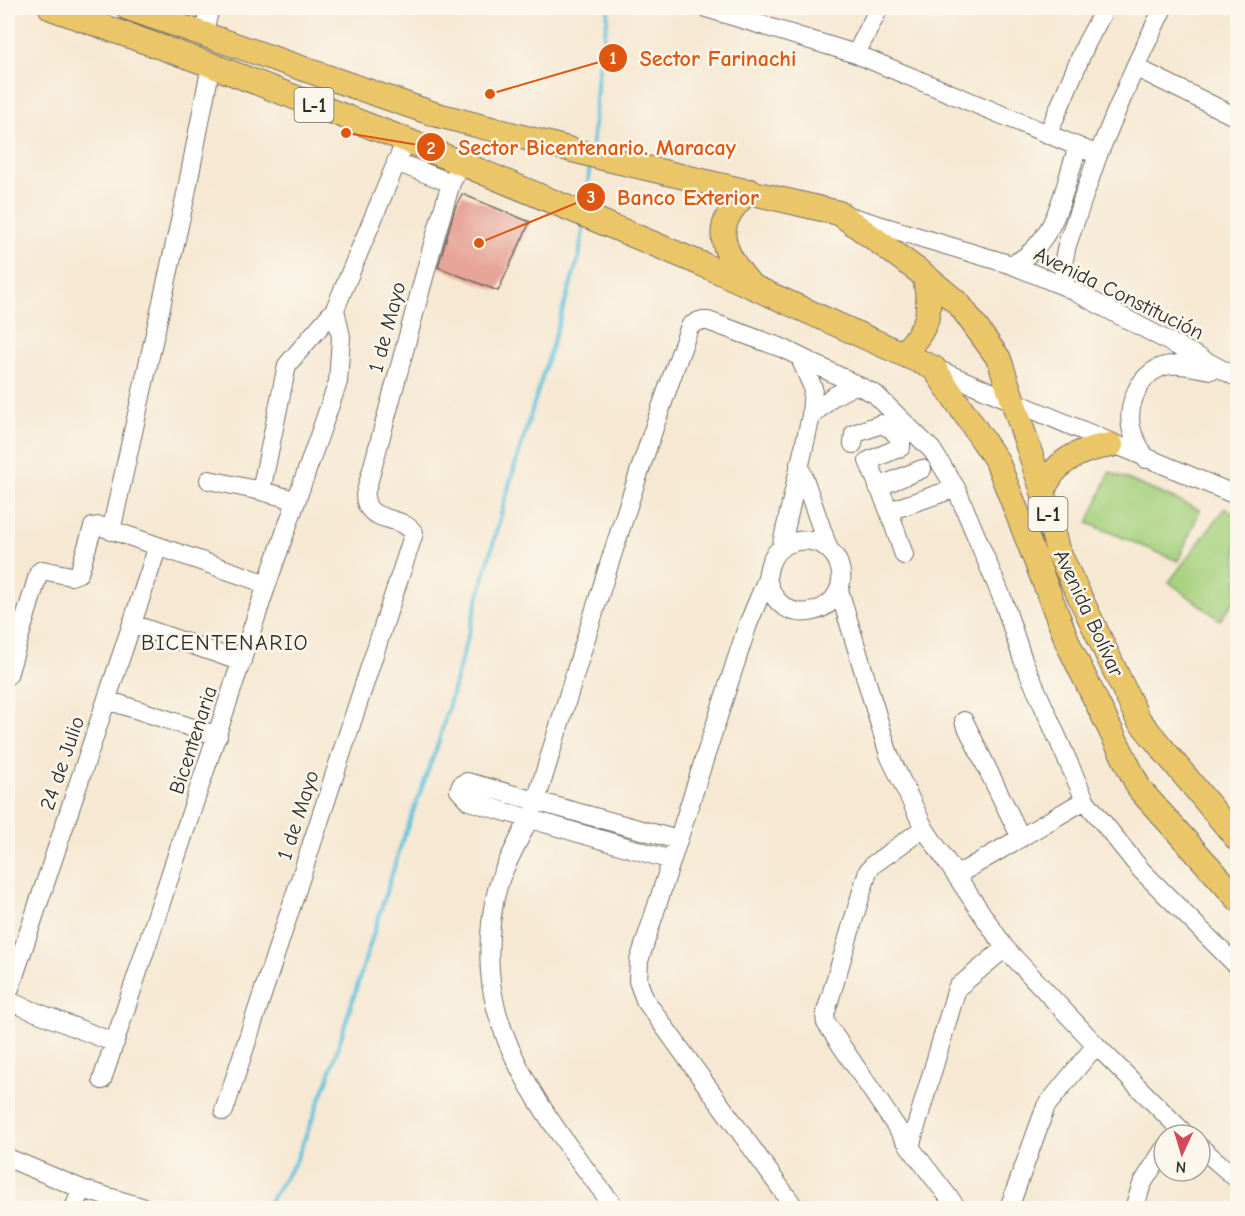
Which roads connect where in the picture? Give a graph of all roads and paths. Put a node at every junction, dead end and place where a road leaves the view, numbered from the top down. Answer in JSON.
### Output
{"nodes":[{"id":1,"x":51,"y":8,"type":"edge"},
{"id":2,"x":128,"y":8,"type":"edge"},
{"id":3,"x":210,"y":8,"type":"edge"},
{"id":4,"x":706,"y":8,"type":"edge"},
{"id":5,"x":879,"y":8,"type":"edge"},
{"id":6,"x":1105,"y":8,"type":"edge"},
{"id":7,"x":1162,"y":8,"type":"edge"},
{"id":8,"x":203,"y":35,"type":"junction"},
{"id":9,"x":856,"y":54,"type":"junction"},
{"id":10,"x":211,"y":65,"type":"junction"},
{"id":11,"x":1135,"y":67,"type":"junction"},
{"id":12,"x":1238,"y":118,"type":"edge"},
{"id":13,"x":1048,"y":134,"type":"junction"},
{"id":14,"x":406,"y":140,"type":"junction"},
{"id":15,"x":1075,"y":155,"type":"junction"},
{"id":16,"x":396,"y":162,"type":"junction"},
{"id":17,"x":1096,"y":162,"type":"junction"},
{"id":18,"x":457,"y":173,"type":"junction"},
{"id":19,"x":750,"y":191,"type":"junction"},
{"id":20,"x":839,"y":213,"type":"junction"},
{"id":21,"x":1012,"y":266,"type":"junction"},
{"id":22,"x":924,"y":275,"type":"junction"},
{"id":23,"x":751,"y":286,"type":"junction"},
{"id":24,"x":1066,"y":287,"type":"junction"},
{"id":25,"x":335,"y":309,"type":"junction"},
{"id":26,"x":903,"y":354,"type":"junction"},
{"id":27,"x":800,"y":358,"type":"junction"},
{"id":28,"x":934,"y":368,"type":"junction"},
{"id":29,"x":1234,"y":376,"type":"edge"},
{"id":30,"x":855,"y":385,"type":"junction"},
{"id":31,"x":1012,"y":400,"type":"junction"},
{"id":32,"x":811,"y":416,"type":"junction"},
{"id":33,"x":853,"y":444,"type":"dead end"},
{"id":34,"x":1111,"y":445,"type":"junction"},
{"id":35,"x":1146,"y":459,"type":"junction"},
{"id":36,"x":799,"y":464,"type":"junction"},
{"id":37,"x":922,"y":469,"type":"dead end"},
{"id":38,"x":209,"y":480,"type":"dead end"},
{"id":39,"x":878,"y":487,"type":"junction"},
{"id":40,"x":956,"y":488,"type":"junction"},
{"id":41,"x":261,"y":492,"type":"junction"},
{"id":42,"x":1043,"y":492,"type":"junction"},
{"id":43,"x":1237,"y":496,"type":"edge"},
{"id":44,"x":296,"y":501,"type":"junction"},
{"id":45,"x":889,"y":511,"type":"junction"},
{"id":46,"x":111,"y":531,"type":"junction"},
{"id":47,"x":158,"y":546,"type":"junction"},
{"id":48,"x":781,"y":548,"type":"junction"},
{"id":49,"x":830,"y":550,"type":"junction"},
{"id":50,"x":904,"y":555,"type":"dead end"},
{"id":51,"x":767,"y":578,"type":"junction"},
{"id":52,"x":267,"y":584,"type":"junction"},
{"id":53,"x":839,"y":590,"type":"junction"},
{"id":54,"x":776,"y":600,"type":"junction"},
{"id":55,"x":822,"y":609,"type":"junction"},
{"id":56,"x":132,"y":624,"type":"junction"},
{"id":57,"x":748,"y":624,"type":"junction"},
{"id":58,"x":856,"y":639,"type":"junction"},
{"id":59,"x":242,"y":662,"type":"junction"},
{"id":60,"x":8,"y":675,"type":"edge"},
{"id":61,"x":107,"y":700,"type":"junction"},
{"id":62,"x":964,"y":721,"type":"dead end"},
{"id":63,"x":218,"y":736,"type":"junction"},
{"id":64,"x":1085,"y":800,"type":"junction"},
{"id":65,"x":532,"y":811,"type":"junction"},
{"id":66,"x":924,"y":828,"type":"junction"},
{"id":67,"x":1021,"y":838,"type":"junction"},
{"id":68,"x":678,"y":840,"type":"junction"},
{"id":69,"x":1238,"y":840,"type":"edge"},
{"id":70,"x":671,"y":860,"type":"junction"},
{"id":71,"x":957,"y":875,"type":"junction"},
{"id":72,"x":1238,"y":899,"type":"edge"},
{"id":73,"x":1005,"y":948,"type":"junction"},
{"id":74,"x":1238,"y":967,"type":"edge"},
{"id":75,"x":8,"y":994,"type":"edge"},
{"id":76,"x":8,"y":1001,"type":"edge"},
{"id":77,"x":115,"y":1043,"type":"junction"},
{"id":78,"x":1096,"y":1045,"type":"junction"},
{"id":79,"x":102,"y":1080,"type":"dead end"},
{"id":80,"x":224,"y":1111,"type":"dead end"},
{"id":81,"x":1170,"y":1123,"type":"edge"},
{"id":82,"x":910,"y":1147,"type":"junction"},
{"id":83,"x":1212,"y":1157,"type":"edge"},
{"id":84,"x":9,"y":1165,"type":"edge"},
{"id":85,"x":1152,"y":1168,"type":"edge"},
{"id":86,"x":1238,"y":1180,"type":"edge"},
{"id":87,"x":82,"y":1189,"type":"junction"},
{"id":88,"x":74,"y":1209,"type":"edge"},
{"id":89,"x":144,"y":1209,"type":"edge"},
{"id":90,"x":615,"y":1209,"type":"edge"},
{"id":91,"x":795,"y":1209,"type":"edge"},
{"id":92,"x":957,"y":1209,"type":"edge"},
{"id":93,"x":1009,"y":1209,"type":"edge"},
{"id":94,"x":1134,"y":1209,"type":"edge"}],
"edges":[{"from":1,"to":10,"type":"main road","number":"L-1"},
{"from":2,"to":8,"type":"main road","number":"L-1"},
{"from":3,"to":8,"type":"street"},
{"from":4,"to":9,"type":"street"},
{"from":5,"to":9,"type":"street"},
{"from":6,"to":13,"type":"street"},
{"from":7,"to":11,"type":"street"},
{"from":8,"to":19,"type":"main road","number":"L-1"},
{"from":9,"to":13,"type":"street"},
{"from":10,"to":14,"type":"main road","number":"L-1"},
{"from":10,"to":46,"type":"street"},
{"from":11,"to":12,"type":"street"},
{"from":11,"to":17,"type":"street"},
{"from":13,"to":15,"type":"street"},
{"from":14,"to":16,"type":"street"},
{"from":14,"to":18,"type":"main road","number":"L-1"},
{"from":15,"to":17,"type":"street"},
{"from":15,"to":21,"type":"street"},
{"from":16,"to":18,"type":"street"},
{"from":16,"to":25,"type":"street"},
{"from":17,"to":24,"type":"street"},
{"from":18,"to":23,"type":"main road","number":"L-1"},
{"from":18,"to":80,"type":"street","name":"1 de Mayo"},
{"from":19,"to":20,"type":"main road","number":"L-1"},
{"from":19,"to":23,"type":"main road"},
{"from":20,"to":21,"type":"street","name":"Avenida Constitución"},
{"from":20,"to":22,"type":"main road","name":"Avenida Bolívar","number":"L-1"},
{"from":21,"to":24,"type":"street","name":"Avenida Constitución"},
{"from":22,"to":26,"type":"main road"},
{"from":22,"to":31,"type":"main road","name":"Avenida Bolívar","number":"L-1"},
{"from":23,"to":26,"type":"main road","number":"L-1"},
{"from":24,"to":29,"type":"street","name":"Avenida Constitución"},
{"from":25,"to":41,"type":"street"},
{"from":25,"to":44,"type":"street","name":"Bicentenaria"},
{"from":26,"to":28,"type":"main road","number":"L-1"},
{"from":27,"to":30,"type":"street"},
{"from":27,"to":32,"type":"street"},
{"from":27,"to":65,"type":"street"},
{"from":28,"to":31,"type":"street"},
{"from":28,"to":72,"type":"main road","name":"Avenida Bolívar","number":"L-1"},
{"from":29,"to":35,"type":"street"},
{"from":30,"to":32,"type":"street"},
{"from":30,"to":40,"type":"street"},
{"from":31,"to":34,"type":"street"},
{"from":31,"to":42,"type":"main road","name":"Avenida Bolívar","number":"L-1"},
{"from":32,"to":36,"type":"street"},
{"from":33,"to":39,"type":"street"},
{"from":34,"to":35,"type":"street"},
{"from":34,"to":42,"type":"main road"},
{"from":35,"to":43,"type":"street"},
{"from":36,"to":48,"type":"street"},
{"from":36,"to":49,"type":"street"},
{"from":37,"to":39,"type":"street"},
{"from":38,"to":41,"type":"street"},
{"from":39,"to":45,"type":"street"},
{"from":40,"to":45,"type":"street"},
{"from":40,"to":64,"type":"street"},
{"from":41,"to":44,"type":"street"},
{"from":42,"to":69,"type":"main road","name":"Avenida Bolívar","number":"L-1"},
{"from":44,"to":52,"type":"street","name":"Bicentenaria"},
{"from":45,"to":50,"type":"street"},
{"from":46,"to":47,"type":"street"},
{"from":46,"to":60,"type":"street"},
{"from":47,"to":52,"type":"street"},
{"from":47,"to":56,"type":"street","name":"24 de Julio"},
{"from":48,"to":49,"type":"street"},
{"from":48,"to":51,"type":"street"},
{"from":49,"to":53,"type":"street"},
{"from":51,"to":54,"type":"street"},
{"from":51,"to":57,"type":"street"},
{"from":52,"to":59,"type":"street","name":"Bicentenaria"},
{"from":53,"to":55,"type":"street"},
{"from":53,"to":58,"type":"street"},
{"from":54,"to":55,"type":"street"},
{"from":54,"to":57,"type":"street"},
{"from":55,"to":58,"type":"street"},
{"from":56,"to":59,"type":"street"},
{"from":56,"to":61,"type":"street","name":"24 de Julio"},
{"from":57,"to":68,"type":"street"},
{"from":58,"to":66,"type":"street"},
{"from":59,"to":63,"type":"street","name":"Bicentenaria"},
{"from":61,"to":63,"type":"street"},
{"from":61,"to":75,"type":"street","name":"24 de Julio"},
{"from":62,"to":67,"type":"street"},
{"from":63,"to":77,"type":"street","name":"Bicentenaria"},
{"from":64,"to":67,"type":"street"},
{"from":64,"to":74,"type":"street"},
{"from":65,"to":68,"type":"street"},
{"from":65,"to":70,"type":"street"},
{"from":65,"to":90,"type":"street"},
{"from":66,"to":71,"type":"street"},
{"from":66,"to":82,"type":"street"},
{"from":67,"to":71,"type":"street"},
{"from":68,"to":70,"type":"street"},
{"from":70,"to":91,"type":"street"},
{"from":71,"to":73,"type":"street"},
{"from":73,"to":78,"type":"street"},
{"from":73,"to":82,"type":"street"},
{"from":76,"to":77,"type":"street"},
{"from":77,"to":79,"type":"street","name":"Bicentenaria"},
{"from":78,"to":81,"type":"street"},
{"from":78,"to":93,"type":"street"},
{"from":82,"to":92,"type":"street"},
{"from":83,"to":86,"type":"street"},
{"from":84,"to":87,"type":"street"},
{"from":85,"to":94,"type":"street"},
{"from":87,"to":88,"type":"street"},
{"from":87,"to":89,"type":"street"}]}
